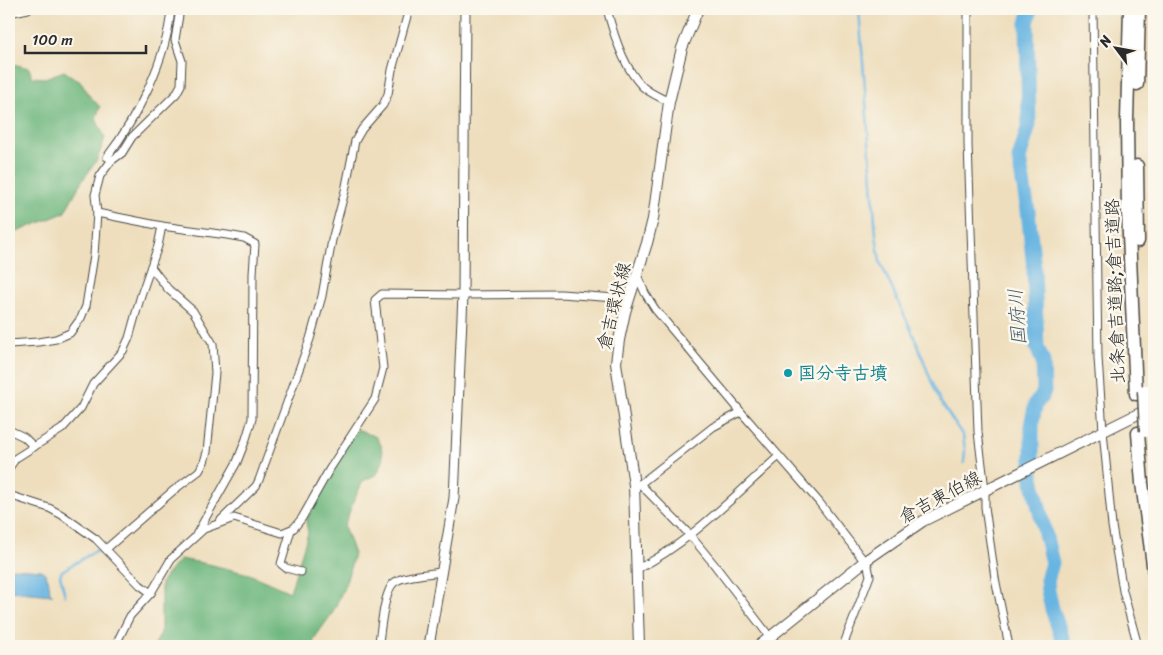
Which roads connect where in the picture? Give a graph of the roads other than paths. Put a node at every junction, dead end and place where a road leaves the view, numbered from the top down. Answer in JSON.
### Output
{"nodes":[{"id":1,"x":28,"y":9,"type":"edge"},
{"id":2,"x":170,"y":9,"type":"edge"},
{"id":3,"x":180,"y":9,"type":"edge"},
{"id":4,"x":409,"y":9,"type":"edge"},
{"id":5,"x":465,"y":9,"type":"edge"},
{"id":6,"x":607,"y":9,"type":"edge"},
{"id":7,"x":698,"y":9,"type":"edge"},
{"id":8,"x":968,"y":9,"type":"edge"},
{"id":9,"x":1093,"y":9,"type":"edge"},
{"id":10,"x":1130,"y":9,"type":"edge"},
{"id":11,"x":1139,"y":9,"type":"edge"},
{"id":12,"x":9,"y":13,"type":"edge"},
{"id":13,"x":669,"y":102,"type":"junction"},
{"id":14,"x":107,"y":157,"type":"dead end"},
{"id":15,"x":97,"y":213,"type":"junction"},
{"id":16,"x":162,"y":226,"type":"junction"},
{"id":17,"x":151,"y":267,"type":"junction"},
{"id":18,"x":637,"y":275,"type":"junction"},
{"id":19,"x":463,"y":295,"type":"junction"},
{"id":20,"x":629,"y":299,"type":"junction"},
{"id":21,"x":9,"y":344,"type":"edge"},
{"id":22,"x":1140,"y":392,"type":"junction"},
{"id":23,"x":1154,"y":406,"type":"edge"},
{"id":24,"x":741,"y":412,"type":"junction"},
{"id":25,"x":9,"y":430,"type":"edge"},
{"id":26,"x":1103,"y":431,"type":"junction"},
{"id":27,"x":1142,"y":432,"type":"junction"},
{"id":28,"x":34,"y":447,"type":"junction"},
{"id":29,"x":779,"y":456,"type":"junction"},
{"id":30,"x":9,"y":468,"type":"edge"},
{"id":31,"x":637,"y":485,"type":"junction"},
{"id":32,"x":985,"y":490,"type":"junction"},
{"id":33,"x":9,"y":495,"type":"edge"},
{"id":34,"x":1154,"y":518,"type":"edge"},
{"id":35,"x":218,"y":523,"type":"junction"},
{"id":36,"x":291,"y":530,"type":"junction"},
{"id":37,"x":690,"y":535,"type":"junction"},
{"id":38,"x":194,"y":537,"type":"junction"},
{"id":39,"x":106,"y":549,"type":"junction"},
{"id":40,"x":865,"y":561,"type":"junction"},
{"id":41,"x":637,"y":569,"type":"junction"},
{"id":42,"x":301,"y":572,"type":"dead end"},
{"id":43,"x":441,"y":572,"type":"junction"},
{"id":44,"x":1154,"y":572,"type":"edge"},
{"id":45,"x":151,"y":593,"type":"junction"},
{"id":46,"x":770,"y":642,"type":"edge"},
{"id":47,"x":115,"y":646,"type":"edge"},
{"id":48,"x":376,"y":646,"type":"edge"},
{"id":49,"x":429,"y":646,"type":"edge"},
{"id":50,"x":639,"y":646,"type":"edge"},
{"id":51,"x":759,"y":646,"type":"edge"},
{"id":52,"x":843,"y":646,"type":"edge"},
{"id":53,"x":1009,"y":646,"type":"edge"},
{"id":54,"x":1138,"y":646,"type":"edge"}],
"edges":[{"from":1,"to":12,"type":"street"},
{"from":2,"to":14,"type":"street"},
{"from":3,"to":15,"type":"street"},
{"from":4,"to":35,"type":"street"},
{"from":5,"to":19,"type":"street"},
{"from":6,"to":13,"type":"street"},
{"from":7,"to":13,"type":"main road","name":"倉吉環状線"},
{"from":8,"to":32,"type":"street"},
{"from":9,"to":26,"type":"street"},
{"from":10,"to":22,"type":"highway","name":"北条倉吉道路;倉吉道路"},
{"from":11,"to":22,"type":"highway","name":"北条倉吉道路;倉吉道路"},
{"from":13,"to":18,"type":"main road","name":"倉吉環状線"},
{"from":15,"to":16,"type":"street"},
{"from":15,"to":21,"type":"street"},
{"from":16,"to":17,"type":"street"},
{"from":16,"to":38,"type":"street"},
{"from":17,"to":28,"type":"street"},
{"from":17,"to":39,"type":"street"},
{"from":18,"to":20,"type":"main road","name":"倉吉環状線"},
{"from":18,"to":24,"type":"street"},
{"from":19,"to":20,"type":"street"},
{"from":19,"to":36,"type":"street"},
{"from":19,"to":43,"type":"street"},
{"from":20,"to":31,"type":"main road","name":"倉吉環状線"},
{"from":22,"to":27,"type":"highway","name":"北条倉吉道路;倉吉道路","bridge":true},
{"from":23,"to":26,"type":"main road","name":"倉吉東伯線"},
{"from":24,"to":29,"type":"street"},
{"from":24,"to":31,"type":"street"},
{"from":25,"to":28,"type":"street"},
{"from":26,"to":32,"type":"main road","name":"倉吉東伯線"},
{"from":26,"to":54,"type":"street"},
{"from":27,"to":34,"type":"highway","name":"北条倉吉道路;倉吉道路"},
{"from":27,"to":44,"type":"highway","name":"北条倉吉道路;倉吉道路"},
{"from":28,"to":30,"type":"street"},
{"from":29,"to":37,"type":"street"},
{"from":29,"to":40,"type":"street"},
{"from":31,"to":37,"type":"street"},
{"from":31,"to":41,"type":"main road","name":"倉吉環状線"},
{"from":32,"to":40,"type":"main road","name":"倉吉東伯線"},
{"from":32,"to":53,"type":"street"},
{"from":33,"to":39,"type":"street"},
{"from":35,"to":36,"type":"street"},
{"from":35,"to":38,"type":"street"},
{"from":36,"to":42,"type":"street"},
{"from":37,"to":41,"type":"street"},
{"from":37,"to":46,"type":"street"},
{"from":38,"to":45,"type":"street"},
{"from":39,"to":45,"type":"street"},
{"from":40,"to":46,"type":"main road","name":"倉吉東伯線"},
{"from":40,"to":52,"type":"street"},
{"from":41,"to":50,"type":"main road","name":"倉吉環状線"},
{"from":43,"to":48,"type":"street"},
{"from":43,"to":49,"type":"street"},
{"from":45,"to":47,"type":"street"},
{"from":46,"to":51,"type":"main road","name":"倉吉東伯線"}]}
